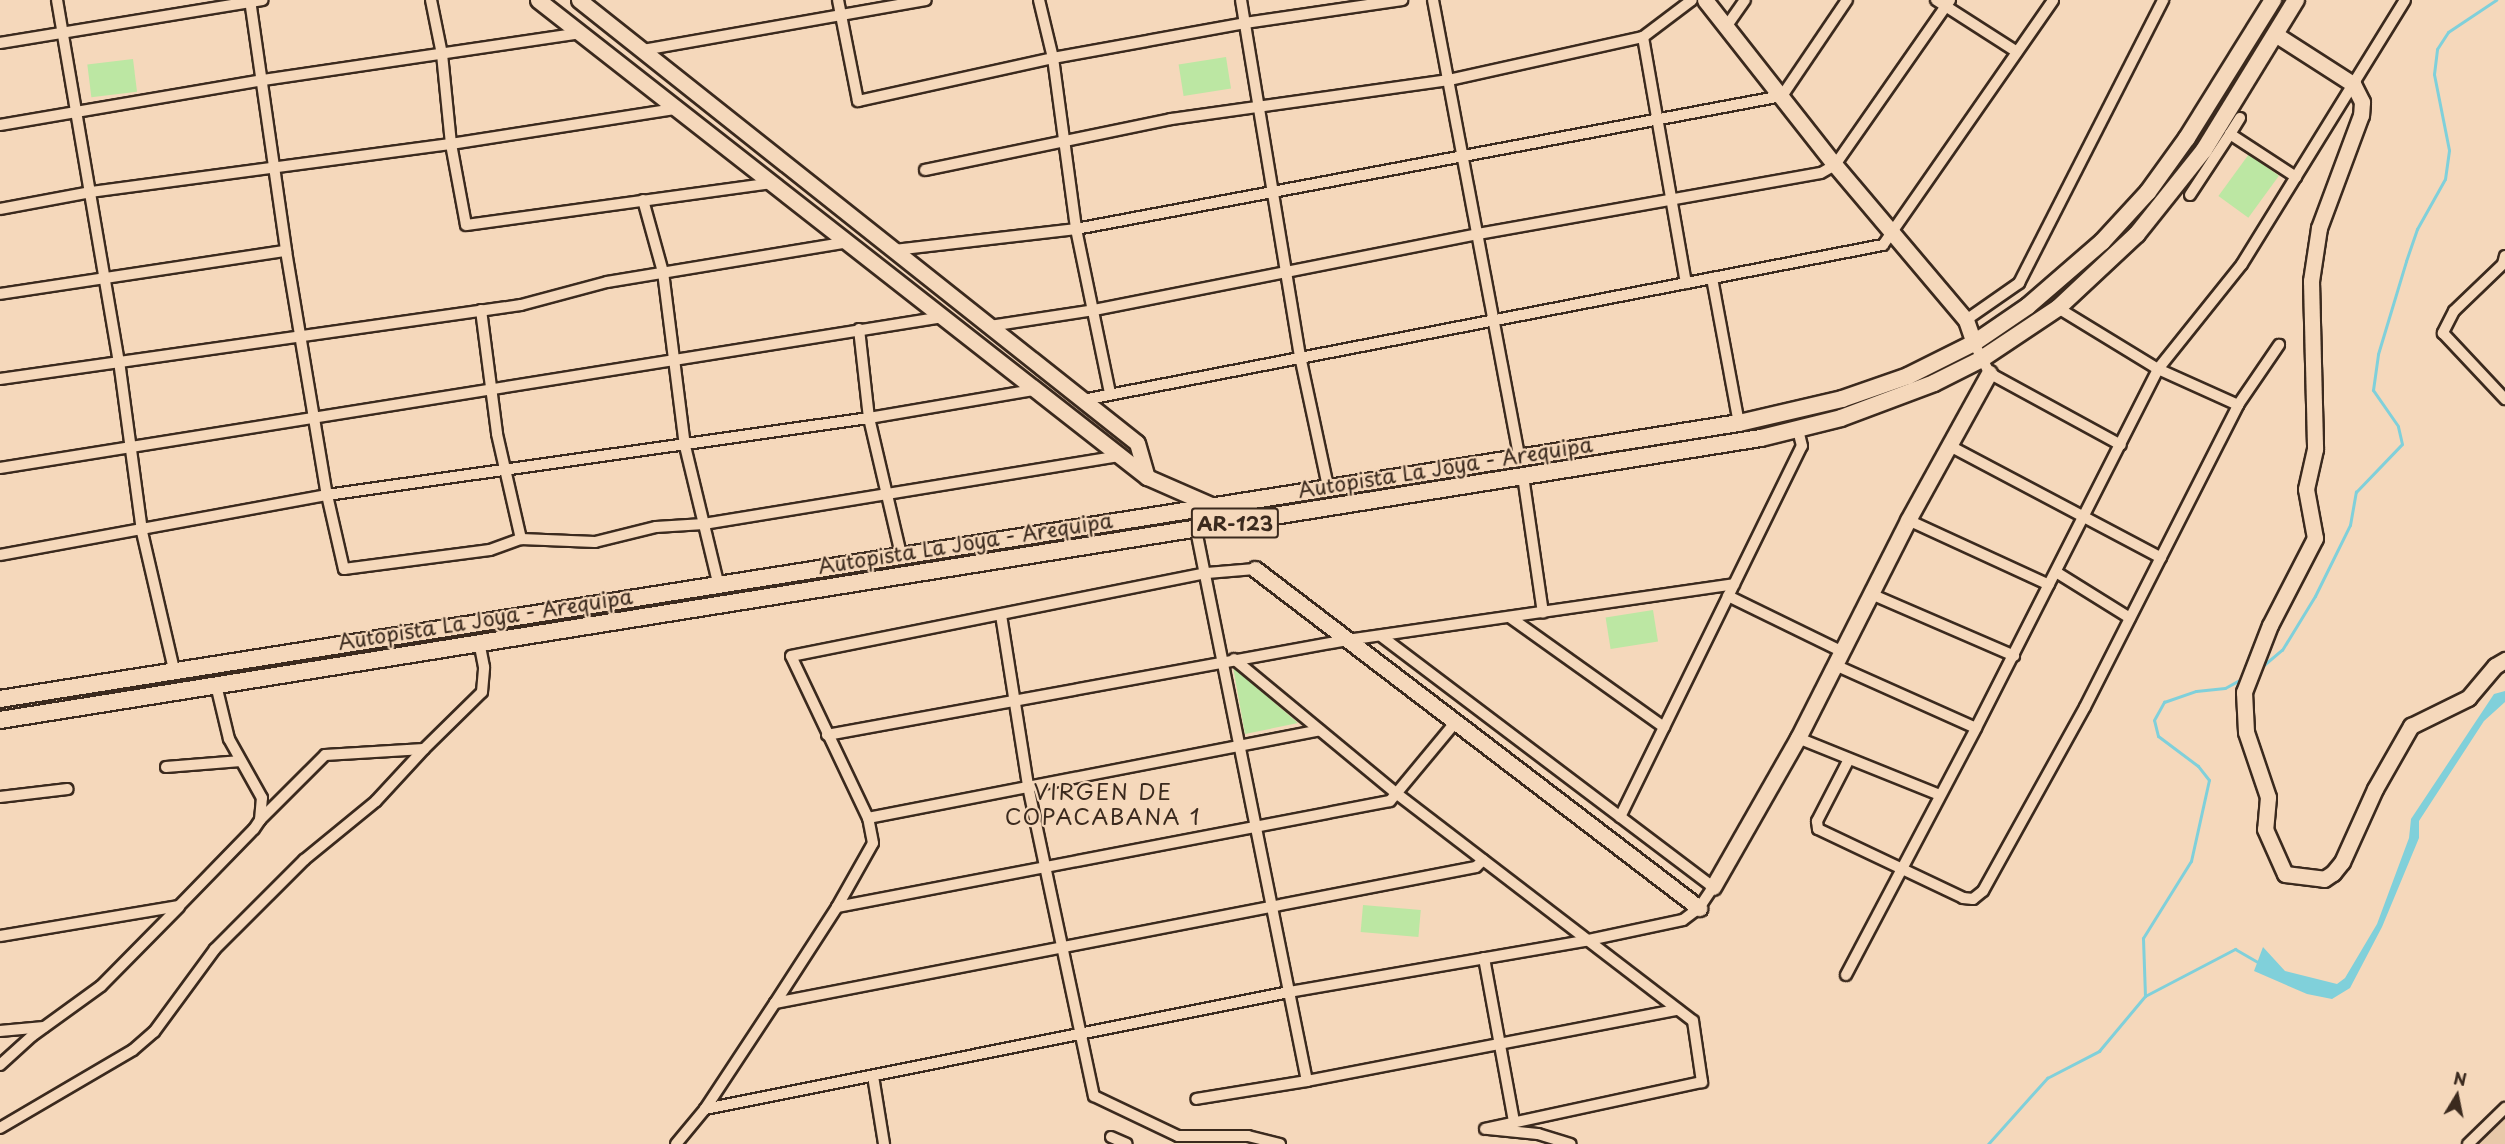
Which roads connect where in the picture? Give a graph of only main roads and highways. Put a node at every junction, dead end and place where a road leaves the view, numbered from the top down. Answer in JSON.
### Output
{"nodes":[{"id":1,"x":2272,"y":0,"type":"edge"},
{"id":2,"x":2296,"y":0,"type":"edge"},
{"id":3,"x":0,"y":699,"type":"edge"},
{"id":4,"x":0,"y":720,"type":"edge"}],
"edges":[{"from":1,"to":3,"type":"main road","name":"Autopista La Joya - Arequipa","number":"AR-123"},
{"from":2,"to":4,"type":"main road","name":"Autopista La Joya - Arequipa","number":"AR-123"}]}
